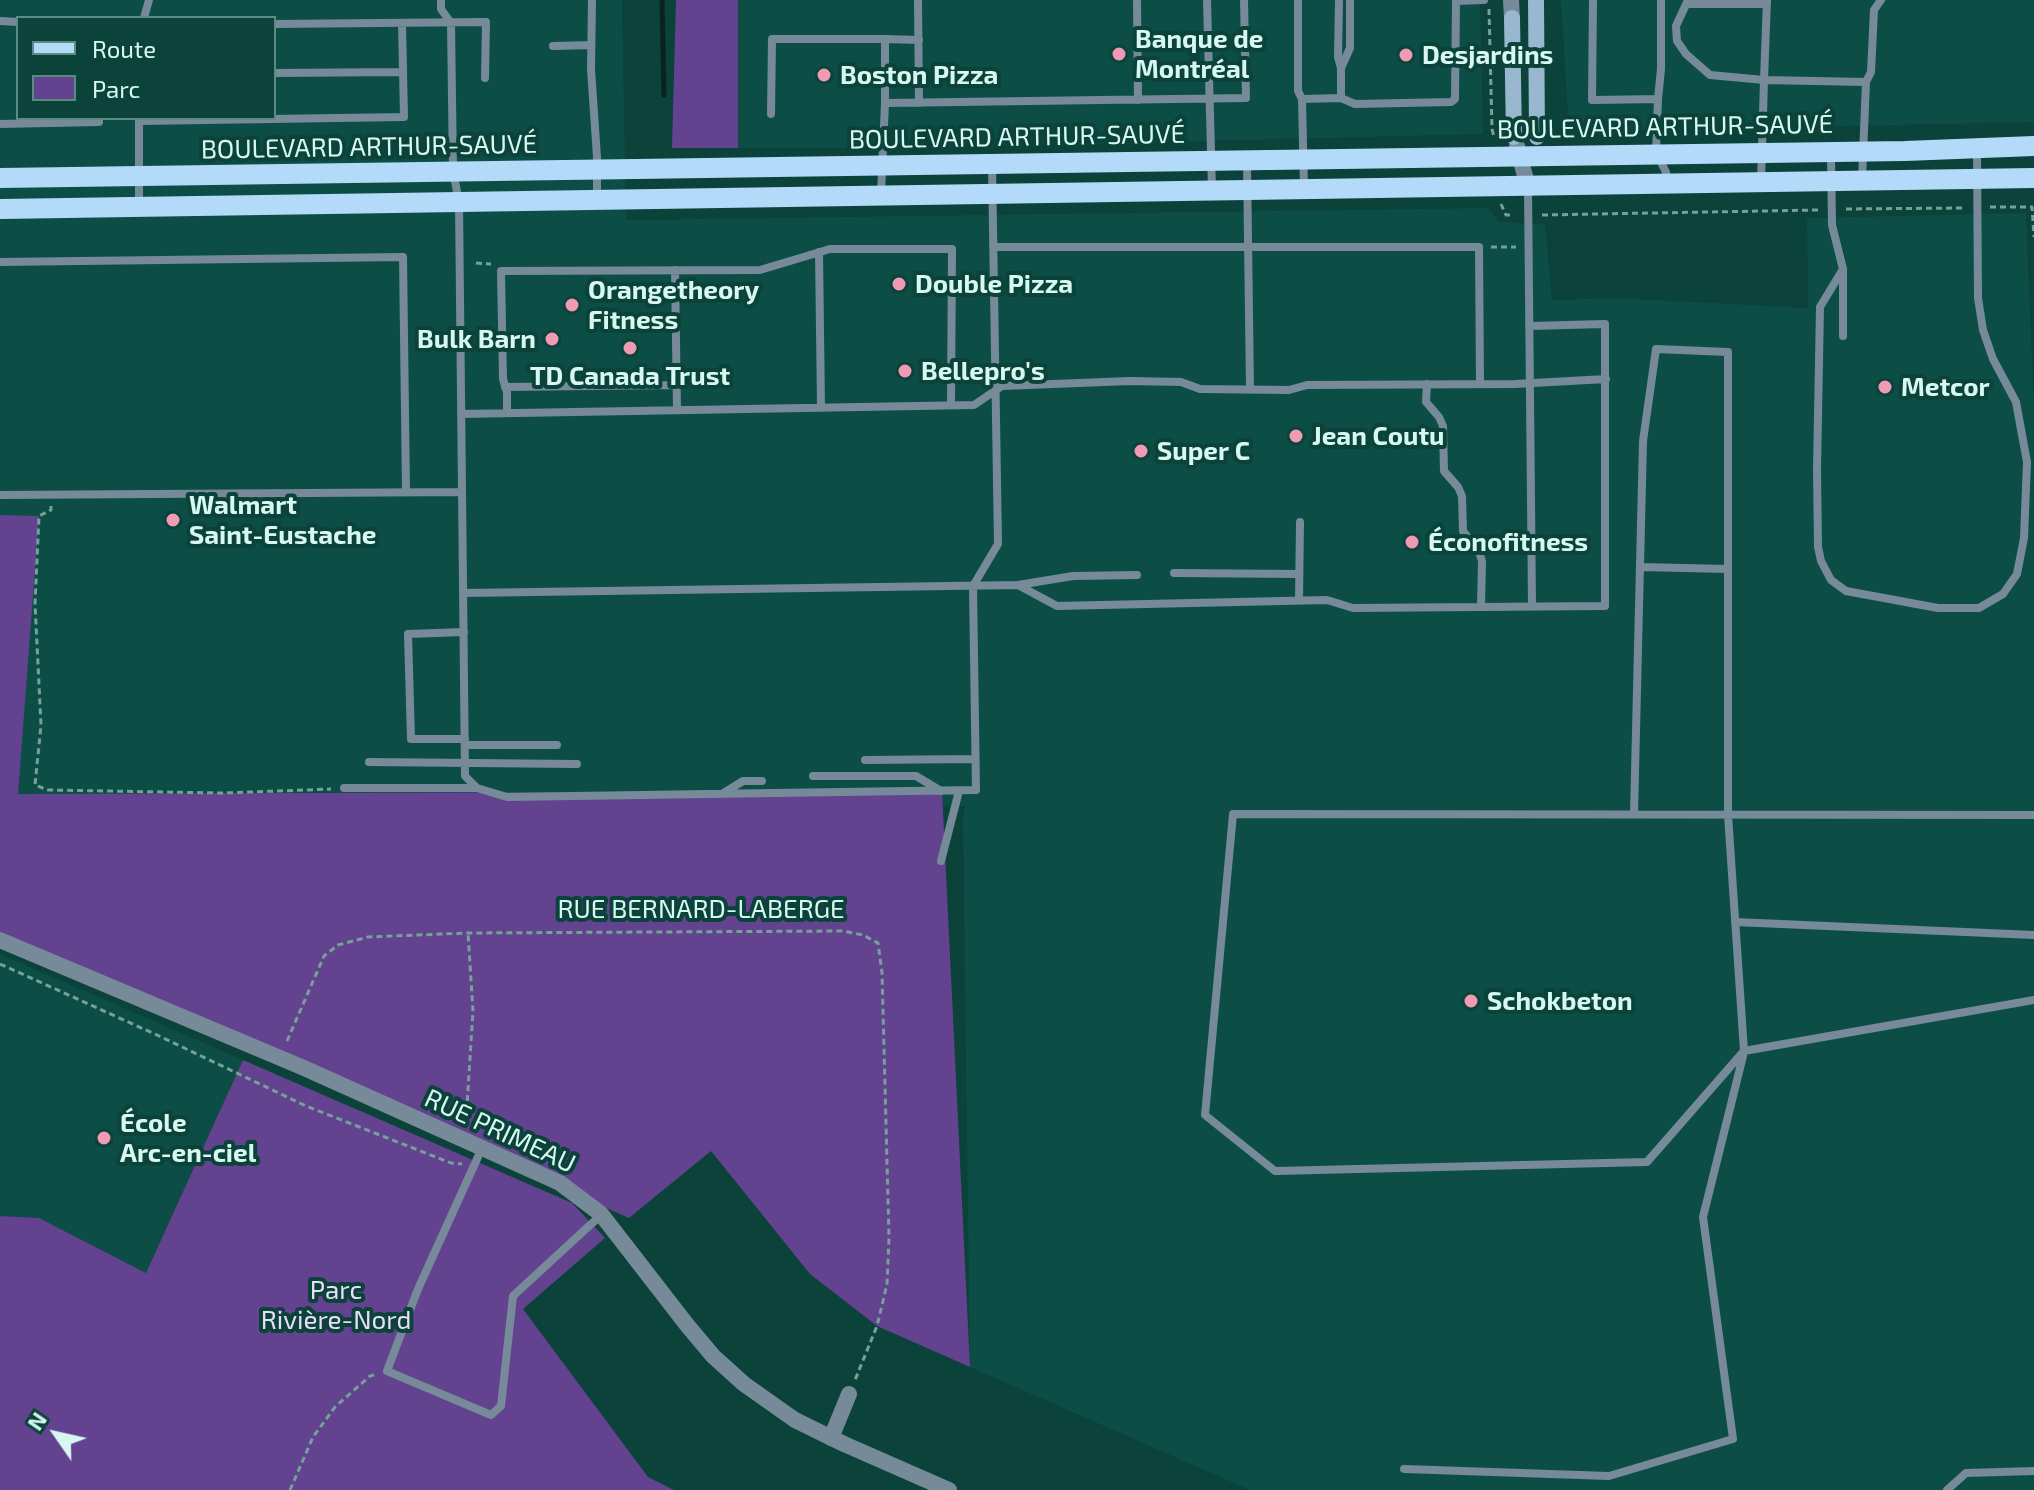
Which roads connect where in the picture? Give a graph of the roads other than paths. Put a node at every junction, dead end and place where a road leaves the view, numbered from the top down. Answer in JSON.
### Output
{"nodes":[{"id":1,"x":441,"y":0,"type":"edge"},
{"id":2,"x":592,"y":0,"type":"edge"},
{"id":3,"x":918,"y":0,"type":"edge"},
{"id":4,"x":1137,"y":0,"type":"edge"},
{"id":5,"x":1207,"y":0,"type":"edge"},
{"id":6,"x":1244,"y":0,"type":"edge"},
{"id":7,"x":1298,"y":0,"type":"edge"},
{"id":8,"x":1339,"y":0,"type":"edge"},
{"id":9,"x":1350,"y":0,"type":"edge"},
{"id":10,"x":1484,"y":0,"type":"edge"},
{"id":11,"x":1511,"y":0,"type":"edge"},
{"id":12,"x":1536,"y":0,"type":"edge"},
{"id":13,"x":1593,"y":0,"type":"edge"},
{"id":14,"x":1661,"y":0,"type":"edge"},
{"id":15,"x":1881,"y":0,"type":"edge"},
{"id":16,"x":1456,"y":1,"type":"edge"},
{"id":17,"x":1688,"y":2,"type":"edge"},
{"id":18,"x":1767,"y":2,"type":"edge"},
{"id":19,"x":451,"y":23,"type":"junction"},
{"id":20,"x":276,"y":24,"type":"edge"},
{"id":21,"x":402,"y":24,"type":"junction"},
{"id":22,"x":885,"y":39,"type":"junction"},
{"id":23,"x":919,"y":40,"type":"junction"},
{"id":24,"x":591,"y":45,"type":"junction"},
{"id":25,"x":553,"y":46,"type":"dead end"},
{"id":26,"x":1341,"y":68,"type":"junction"},
{"id":27,"x":403,"y":72,"type":"junction"},
{"id":28,"x":276,"y":73,"type":"edge"},
{"id":29,"x":485,"y":78,"type":"dead end"},
{"id":30,"x":1764,"y":80,"type":"junction"},
{"id":31,"x":1866,"y":82,"type":"junction"},
{"id":32,"x":1341,"y":98,"type":"junction"},
{"id":33,"x":1209,"y":99,"type":"junction"},
{"id":34,"x":1302,"y":99,"type":"junction"},
{"id":35,"x":1658,"y":99,"type":"junction"},
{"id":36,"x":1138,"y":100,"type":"junction"},
{"id":37,"x":885,"y":103,"type":"junction"},
{"id":38,"x":919,"y":103,"type":"junction"},
{"id":39,"x":771,"y":114,"type":"dead end"},
{"id":40,"x":276,"y":118,"type":"edge"},
{"id":41,"x":99,"y":120,"type":"edge"},
{"id":42,"x":139,"y":120,"type":"edge"},
{"id":43,"x":0,"y":124,"type":"edge"},
{"id":44,"x":1526,"y":146,"type":"junction"},
{"id":45,"x":2034,"y":146,"type":"edge"},
{"id":46,"x":1977,"y":148,"type":"junction"},
{"id":47,"x":1831,"y":151,"type":"junction"},
{"id":48,"x":1864,"y":151,"type":"junction"},
{"id":49,"x":1762,"y":152,"type":"junction"},
{"id":50,"x":1656,"y":153,"type":"junction"},
{"id":51,"x":1303,"y":158,"type":"junction"},
{"id":52,"x":1247,"y":159,"type":"junction"},
{"id":53,"x":1211,"y":160,"type":"junction"},
{"id":54,"x":992,"y":163,"type":"junction"},
{"id":55,"x":881,"y":165,"type":"junction"},
{"id":56,"x":598,"y":169,"type":"junction"},
{"id":57,"x":453,"y":171,"type":"junction"},
{"id":58,"x":139,"y":176,"type":"junction"},
{"id":59,"x":0,"y":178,"type":"edge"},
{"id":60,"x":2034,"y":178,"type":"edge"},
{"id":61,"x":1977,"y":179,"type":"junction"},
{"id":62,"x":1831,"y":181,"type":"junction"},
{"id":63,"x":1862,"y":181,"type":"junction"},
{"id":64,"x":1761,"y":182,"type":"junction"},
{"id":65,"x":1666,"y":184,"type":"junction"},
{"id":66,"x":1528,"y":187,"type":"junction"},
{"id":67,"x":1247,"y":190,"type":"junction"},
{"id":68,"x":1304,"y":190,"type":"junction"},
{"id":69,"x":1212,"y":191,"type":"junction"},
{"id":70,"x":992,"y":194,"type":"junction"},
{"id":71,"x":881,"y":196,"type":"junction"},
{"id":72,"x":597,"y":201,"type":"junction"},
{"id":73,"x":459,"y":202,"type":"junction"},
{"id":74,"x":139,"y":207,"type":"junction"},
{"id":75,"x":0,"y":209,"type":"edge"},
{"id":76,"x":993,"y":247,"type":"junction"},
{"id":77,"x":1248,"y":247,"type":"junction"},
{"id":78,"x":819,"y":252,"type":"junction"},
{"id":79,"x":0,"y":262,"type":"edge"},
{"id":80,"x":1843,"y":269,"type":"junction"},
{"id":81,"x":675,"y":270,"type":"junction"},
{"id":82,"x":1529,"y":326,"type":"junction"},
{"id":83,"x":1843,"y":336,"type":"dead end"},
{"id":84,"x":1606,"y":379,"type":"junction"},
{"id":85,"x":1530,"y":382,"type":"junction"},
{"id":86,"x":1427,"y":384,"type":"junction"},
{"id":87,"x":1480,"y":384,"type":"junction"},
{"id":88,"x":676,"y":385,"type":"junction"},
{"id":89,"x":505,"y":387,"type":"junction"},
{"id":90,"x":995,"y":389,"type":"junction"},
{"id":91,"x":1250,"y":390,"type":"junction"},
{"id":92,"x":951,"y":405,"type":"junction"},
{"id":93,"x":821,"y":407,"type":"junction"},
{"id":94,"x":677,"y":410,"type":"junction"},
{"id":95,"x":507,"y":413,"type":"junction"},
{"id":96,"x":461,"y":414,"type":"junction"},
{"id":97,"x":406,"y":491,"type":"junction"},
{"id":98,"x":462,"y":492,"type":"junction"},
{"id":99,"x":0,"y":495,"type":"edge"},
{"id":100,"x":1300,"y":522,"type":"dead end"},
{"id":101,"x":1640,"y":567,"type":"junction"},
{"id":102,"x":1728,"y":569,"type":"junction"},
{"id":103,"x":1174,"y":573,"type":"dead end"},
{"id":104,"x":1299,"y":574,"type":"junction"},
{"id":105,"x":1137,"y":575,"type":"dead end"},
{"id":106,"x":1018,"y":585,"type":"junction"},
{"id":107,"x":973,"y":586,"type":"junction"},
{"id":108,"x":464,"y":593,"type":"junction"},
{"id":109,"x":1299,"y":600,"type":"junction"},
{"id":110,"x":1532,"y":605,"type":"junction"},
{"id":111,"x":1481,"y":607,"type":"junction"},
{"id":112,"x":464,"y":632,"type":"junction"},
{"id":113,"x":465,"y":742,"type":"junction"},
{"id":114,"x":557,"y":745,"type":"dead end"},
{"id":115,"x":975,"y":759,"type":"junction"},
{"id":116,"x":865,"y":760,"type":"dead end"},
{"id":117,"x":369,"y":762,"type":"dead end"},
{"id":118,"x":465,"y":764,"type":"junction"},
{"id":119,"x":577,"y":764,"type":"dead end"},
{"id":120,"x":813,"y":776,"type":"dead end"},
{"id":121,"x":762,"y":781,"type":"dead end"},
{"id":122,"x":344,"y":788,"type":"road end"},
{"id":123,"x":477,"y":788,"type":"junction"},
{"id":124,"x":942,"y":791,"type":"junction"},
{"id":125,"x":959,"y":791,"type":"junction"},
{"id":126,"x":720,"y":795,"type":"junction"},
{"id":127,"x":1634,"y":814,"type":"junction"},
{"id":128,"x":1728,"y":815,"type":"junction"},
{"id":129,"x":2034,"y":815,"type":"edge"},
{"id":130,"x":941,"y":861,"type":"dead end"},
{"id":131,"x":1735,"y":922,"type":"junction"},
{"id":132,"x":2034,"y":935,"type":"edge"},
{"id":133,"x":0,"y":940,"type":"edge"},
{"id":134,"x":2034,"y":1000,"type":"edge"},
{"id":135,"x":1744,"y":1051,"type":"junction"},
{"id":136,"x":482,"y":1148,"type":"junction"},
{"id":137,"x":601,"y":1214,"type":"junction"},
{"id":138,"x":849,"y":1394,"type":"road end"},
{"id":139,"x":831,"y":1438,"type":"junction"},
{"id":140,"x":1404,"y":1469,"type":"dead end"},
{"id":141,"x":2034,"y":1471,"type":"edge"},
{"id":142,"x":949,"y":1490,"type":"edge"},
{"id":143,"x":1947,"y":1490,"type":"edge"}],
"edges":[{"from":1,"to":19,"type":"lane"},
{"from":2,"to":24,"type":"lane"},
{"from":3,"to":23,"type":"lane"},
{"from":4,"to":36,"type":"lane"},
{"from":5,"to":33,"type":"lane"},
{"from":6,"to":33,"type":"lane"},
{"from":7,"to":34,"type":"lane"},
{"from":8,"to":26,"type":"lane"},
{"from":9,"to":26,"type":"lane"},
{"from":10,"to":16,"type":"lane"},
{"from":11,"to":44,"type":"street"},
{"from":12,"to":44,"type":"street"},
{"from":13,"to":35,"type":"lane"},
{"from":14,"to":35,"type":"lane"},
{"from":15,"to":31,"type":"lane"},
{"from":16,"to":32,"type":"lane"},
{"from":17,"to":18,"type":"lane"},
{"from":17,"to":30,"type":"lane"},
{"from":18,"to":30,"type":"lane"},
{"from":19,"to":21,"type":"lane"},
{"from":19,"to":29,"type":"lane"},
{"from":19,"to":57,"type":"lane"},
{"from":20,"to":21,"type":"lane"},
{"from":21,"to":27,"type":"lane"},
{"from":22,"to":23,"type":"lane"},
{"from":22,"to":37,"type":"lane"},
{"from":22,"to":39,"type":"lane"},
{"from":23,"to":38,"type":"lane"},
{"from":24,"to":25,"type":"lane"},
{"from":24,"to":56,"type":"lane"},
{"from":26,"to":32,"type":"lane"},
{"from":27,"to":28,"type":"lane"},
{"from":27,"to":40,"type":"lane"},
{"from":30,"to":31,"type":"lane"},
{"from":30,"to":49,"type":"lane"},
{"from":31,"to":48,"type":"lane"},
{"from":32,"to":34,"type":"lane"},
{"from":33,"to":36,"type":"lane"},
{"from":33,"to":53,"type":"lane"},
{"from":34,"to":51,"type":"lane"},
{"from":35,"to":50,"type":"lane"},
{"from":36,"to":38,"type":"lane"},
{"from":37,"to":38,"type":"lane"},
{"from":37,"to":55,"type":"lane"},
{"from":41,"to":43,"type":"lane"},
{"from":42,"to":58,"type":"lane"},
{"from":44,"to":50,"type":"main road","name":"BOULEVARD ARTHUR-SAUVÉ"},
{"from":44,"to":51,"type":"main road","name":"BOULEVARD ARTHUR-SAUVÉ"},
{"from":44,"to":66,"type":"street"},
{"from":45,"to":46,"type":"main road","name":"BOULEVARD ARTHUR-SAUVÉ"},
{"from":46,"to":48,"type":"main road","name":"BOULEVARD ARTHUR-SAUVÉ"},
{"from":46,"to":61,"type":"lane"},
{"from":47,"to":48,"type":"main road","name":"BOULEVARD ARTHUR-SAUVÉ"},
{"from":47,"to":49,"type":"main road","name":"BOULEVARD ARTHUR-SAUVÉ"},
{"from":47,"to":62,"type":"lane"},
{"from":48,"to":63,"type":"lane"},
{"from":49,"to":50,"type":"main road","name":"BOULEVARD ARTHUR-SAUVÉ"},
{"from":49,"to":64,"type":"lane"},
{"from":50,"to":65,"type":"lane"},
{"from":51,"to":52,"type":"main road","name":"BOULEVARD ARTHUR-SAUVÉ"},
{"from":51,"to":68,"type":"lane"},
{"from":52,"to":53,"type":"main road","name":"BOULEVARD ARTHUR-SAUVÉ"},
{"from":52,"to":67,"type":"lane"},
{"from":53,"to":54,"type":"main road","name":"BOULEVARD ARTHUR-SAUVÉ"},
{"from":53,"to":69,"type":"lane"},
{"from":54,"to":55,"type":"main road","name":"BOULEVARD ARTHUR-SAUVÉ"},
{"from":54,"to":70,"type":"lane"},
{"from":55,"to":56,"type":"main road","name":"BOULEVARD ARTHUR-SAUVÉ"},
{"from":55,"to":71,"type":"lane"},
{"from":56,"to":57,"type":"main road","name":"BOULEVARD ARTHUR-SAUVÉ"},
{"from":56,"to":72,"type":"lane"},
{"from":57,"to":58,"type":"main road","name":"BOULEVARD ARTHUR-SAUVÉ"},
{"from":57,"to":73,"type":"lane"},
{"from":58,"to":59,"type":"main road","name":"BOULEVARD ARTHUR-SAUVÉ"},
{"from":58,"to":74,"type":"lane"},
{"from":60,"to":61,"type":"main road"},
{"from":61,"to":63,"type":"main road"},
{"from":61,"to":80,"type":"lane"},
{"from":62,"to":63,"type":"main road"},
{"from":62,"to":64,"type":"main road"},
{"from":62,"to":80,"type":"lane"},
{"from":64,"to":65,"type":"main road"},
{"from":65,"to":66,"type":"main road"},
{"from":66,"to":68,"type":"main road"},
{"from":66,"to":82,"type":"lane"},
{"from":67,"to":68,"type":"main road"},
{"from":67,"to":69,"type":"main road"},
{"from":67,"to":77,"type":"lane"},
{"from":69,"to":70,"type":"main road"},
{"from":70,"to":71,"type":"main road"},
{"from":70,"to":76,"type":"lane"},
{"from":71,"to":72,"type":"main road"},
{"from":72,"to":73,"type":"main road"},
{"from":73,"to":74,"type":"main road"},
{"from":73,"to":96,"type":"lane"},
{"from":74,"to":75,"type":"main road"},
{"from":76,"to":77,"type":"lane"},
{"from":76,"to":90,"type":"lane"},
{"from":77,"to":87,"type":"lane"},
{"from":77,"to":91,"type":"lane"},
{"from":78,"to":81,"type":"lane"},
{"from":78,"to":92,"type":"lane"},
{"from":78,"to":93,"type":"lane"},
{"from":79,"to":97,"type":"lane"},
{"from":80,"to":83,"type":"lane"},
{"from":81,"to":88,"type":"lane"},
{"from":81,"to":89,"type":"lane"},
{"from":82,"to":84,"type":"lane"},
{"from":82,"to":85,"type":"lane"},
{"from":84,"to":85,"type":"lane"},
{"from":84,"to":110,"type":"lane"},
{"from":85,"to":87,"type":"lane"},
{"from":85,"to":110,"type":"lane"},
{"from":86,"to":87,"type":"lane"},
{"from":86,"to":91,"type":"lane"},
{"from":86,"to":111,"type":"lane"},
{"from":88,"to":89,"type":"lane"},
{"from":88,"to":94,"type":"lane"},
{"from":89,"to":95,"type":"lane"},
{"from":90,"to":91,"type":"lane"},
{"from":90,"to":92,"type":"lane"},
{"from":90,"to":107,"type":"lane"},
{"from":92,"to":93,"type":"lane"},
{"from":93,"to":94,"type":"lane"},
{"from":94,"to":95,"type":"lane"},
{"from":95,"to":96,"type":"lane"},
{"from":96,"to":98,"type":"lane"},
{"from":97,"to":98,"type":"lane"},
{"from":97,"to":99,"type":"lane"},
{"from":98,"to":108,"type":"lane"},
{"from":100,"to":104,"type":"lane"},
{"from":101,"to":102,"type":"lane"},
{"from":101,"to":102,"type":"lane"},
{"from":101,"to":127,"type":"lane"},
{"from":102,"to":128,"type":"lane"},
{"from":103,"to":104,"type":"lane"},
{"from":104,"to":109,"type":"lane"},
{"from":105,"to":106,"type":"lane"},
{"from":106,"to":107,"type":"lane"},
{"from":106,"to":109,"type":"lane"},
{"from":107,"to":108,"type":"lane"},
{"from":107,"to":115,"type":"lane"},
{"from":108,"to":112,"type":"lane"},
{"from":109,"to":111,"type":"lane"},
{"from":110,"to":111,"type":"lane"},
{"from":112,"to":113,"type":"lane"},
{"from":112,"to":113,"type":"lane"},
{"from":113,"to":114,"type":"lane"},
{"from":113,"to":118,"type":"lane"},
{"from":115,"to":116,"type":"lane"},
{"from":115,"to":125,"type":"lane"},
{"from":117,"to":118,"type":"lane"},
{"from":118,"to":119,"type":"lane"},
{"from":118,"to":123,"type":"lane"},
{"from":120,"to":124,"type":"lane"},
{"from":121,"to":126,"type":"lane"},
{"from":122,"to":123,"type":"lane"},
{"from":123,"to":126,"type":"lane"},
{"from":124,"to":125,"type":"lane"},
{"from":124,"to":126,"type":"lane"},
{"from":125,"to":130,"type":"lane"},
{"from":127,"to":128,"type":"lane"},
{"from":127,"to":135,"type":"lane"},
{"from":128,"to":129,"type":"lane"},
{"from":128,"to":131,"type":"lane"},
{"from":131,"to":132,"type":"lane"},
{"from":131,"to":135,"type":"lane"},
{"from":133,"to":136,"type":"street","name":"RUE PRIMEAU"},
{"from":134,"to":135,"type":"lane"},
{"from":135,"to":140,"type":"lane"},
{"from":136,"to":137,"type":"street","name":"RUE PRIMEAU"},
{"from":136,"to":137,"type":"lane"},
{"from":137,"to":139,"type":"street","name":"RUE PRIMEAU"},
{"from":138,"to":139,"type":"street"},
{"from":139,"to":142,"type":"street","name":"RUE PRIMEAU"},
{"from":141,"to":143,"type":"lane"}]}
